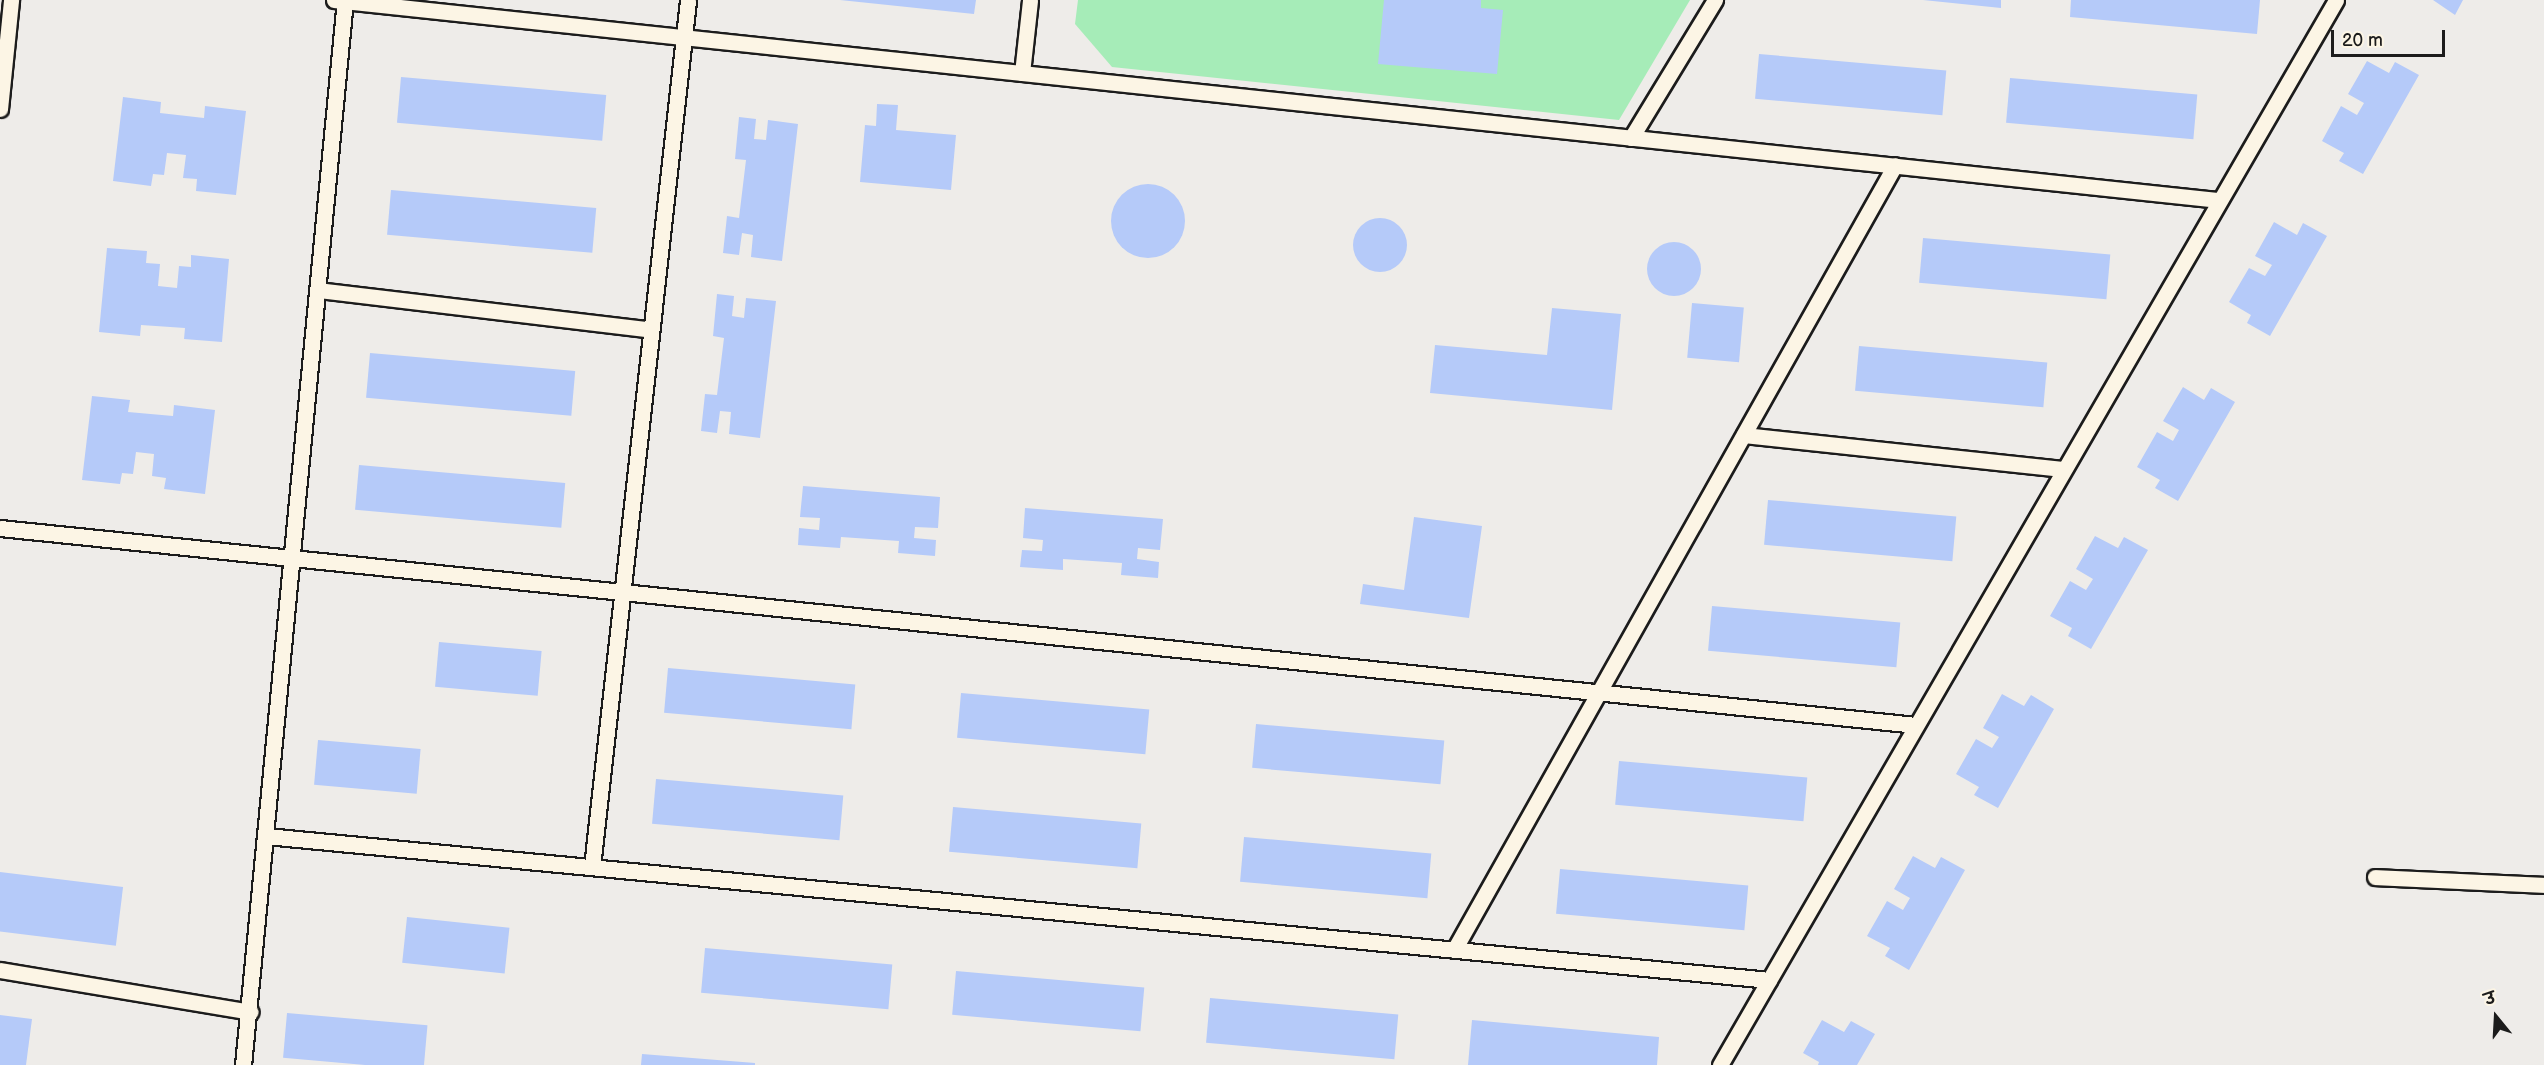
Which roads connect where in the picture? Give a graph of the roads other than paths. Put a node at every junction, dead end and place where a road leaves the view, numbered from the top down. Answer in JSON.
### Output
{"nodes":[{"id":1,"x":11,"y":0,"type":"edge"},
{"id":2,"x":342,"y":0,"type":"edge"},
{"id":3,"x":688,"y":0,"type":"edge"},
{"id":4,"x":1030,"y":0,"type":"edge"},
{"id":5,"x":1714,"y":0,"type":"edge"},
{"id":6,"x":2336,"y":0,"type":"edge"},
{"id":7,"x":684,"y":38,"type":"junction"},
{"id":8,"x":1022,"y":73,"type":"junction"},
{"id":9,"x":0,"y":109,"type":"edge"},
{"id":10,"x":1630,"y":138,"type":"junction"},
{"id":11,"x":1895,"y":165,"type":"junction"},
{"id":12,"x":2219,"y":200,"type":"junction"},
{"id":13,"x":318,"y":290,"type":"junction"},
{"id":14,"x":651,"y":330,"type":"junction"},
{"id":15,"x":1744,"y":435,"type":"junction"},
{"id":16,"x":2062,"y":469,"type":"junction"},
{"id":17,"x":0,"y":528,"type":"edge"},
{"id":18,"x":293,"y":558,"type":"junction"},
{"id":19,"x":623,"y":592,"type":"junction"},
{"id":20,"x":1599,"y":692,"type":"junction"},
{"id":21,"x":1915,"y":725,"type":"junction"},
{"id":22,"x":266,"y":836,"type":"junction"},
{"id":23,"x":592,"y":867,"type":"junction"},
{"id":24,"x":2375,"y":877,"type":"dead end"},
{"id":25,"x":2544,"y":885,"type":"edge"},
{"id":26,"x":1454,"y":950,"type":"junction"},
{"id":27,"x":0,"y":970,"type":"edge"},
{"id":28,"x":1769,"y":980,"type":"junction"},
{"id":29,"x":250,"y":1012,"type":"junction"},
{"id":30,"x":243,"y":1065,"type":"edge"},
{"id":31,"x":1720,"y":1065,"type":"edge"}],
"edges":[{"from":1,"to":9,"type":"lane"},
{"from":2,"to":7,"type":"lane"},
{"from":2,"to":13,"type":"lane"},
{"from":3,"to":7,"type":"lane"},
{"from":4,"to":8,"type":"lane"},
{"from":5,"to":10,"type":"lane"},
{"from":6,"to":12,"type":"lane"},
{"from":7,"to":8,"type":"lane"},
{"from":7,"to":14,"type":"lane"},
{"from":8,"to":10,"type":"lane"},
{"from":10,"to":11,"type":"lane"},
{"from":11,"to":12,"type":"lane"},
{"from":11,"to":15,"type":"lane"},
{"from":12,"to":16,"type":"lane"},
{"from":13,"to":14,"type":"lane"},
{"from":13,"to":18,"type":"lane"},
{"from":14,"to":19,"type":"lane"},
{"from":15,"to":16,"type":"lane"},
{"from":15,"to":20,"type":"lane"},
{"from":16,"to":21,"type":"lane"},
{"from":17,"to":18,"type":"lane"},
{"from":18,"to":19,"type":"lane"},
{"from":18,"to":22,"type":"lane"},
{"from":19,"to":20,"type":"lane"},
{"from":19,"to":23,"type":"lane"},
{"from":20,"to":21,"type":"lane"},
{"from":20,"to":26,"type":"lane"},
{"from":21,"to":28,"type":"lane"},
{"from":22,"to":23,"type":"lane"},
{"from":22,"to":29,"type":"lane"},
{"from":23,"to":26,"type":"lane"},
{"from":24,"to":25,"type":"lane"},
{"from":26,"to":28,"type":"lane"},
{"from":27,"to":29,"type":"lane"},
{"from":28,"to":31,"type":"lane"},
{"from":29,"to":30,"type":"lane"}]}
